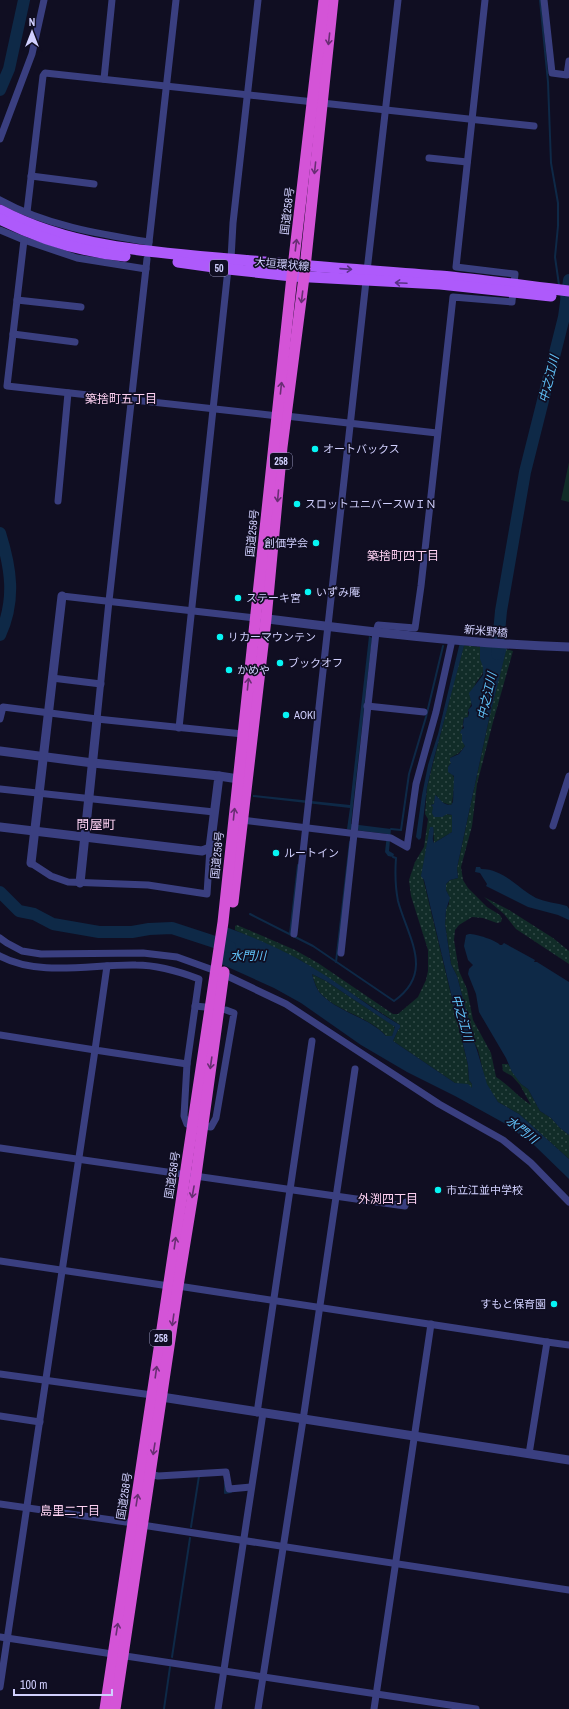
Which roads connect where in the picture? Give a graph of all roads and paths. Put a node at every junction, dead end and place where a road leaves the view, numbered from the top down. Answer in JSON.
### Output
{"nodes":[{"id":1,"x":44,"y":0,"type":"edge"},
{"id":2,"x":112,"y":0,"type":"edge"},
{"id":3,"x":176,"y":0,"type":"edge"},
{"id":4,"x":258,"y":0,"type":"edge"},
{"id":5,"x":324,"y":0,"type":"edge"},
{"id":6,"x":333,"y":0,"type":"edge"},
{"id":7,"x":398,"y":0,"type":"edge"},
{"id":8,"x":485,"y":0,"type":"edge"},
{"id":9,"x":544,"y":0,"type":"edge"},
{"id":10,"x":569,"y":61,"type":"edge"},
{"id":11,"x":568,"y":75,"type":"edge"},
{"id":12,"x":104,"y":79,"type":"junction"},
{"id":13,"x":166,"y":86,"type":"junction"},
{"id":14,"x":248,"y":94,"type":"junction"},
{"id":15,"x":318,"y":102,"type":"junction"},
{"id":16,"x":385,"y":110,"type":"junction"},
{"id":17,"x":471,"y":120,"type":"junction"},
{"id":18,"x":534,"y":126,"type":"dead end"},
{"id":19,"x":0,"y":139,"type":"edge"},
{"id":20,"x":429,"y":158,"type":"dead end"},
{"id":21,"x":467,"y":162,"type":"junction"},
{"id":22,"x":31,"y":176,"type":"junction"},
{"id":23,"x":94,"y":184,"type":"dead end"},
{"id":24,"x":0,"y":200,"type":"edge"},
{"id":25,"x":27,"y":212,"type":"junction"},
{"id":26,"x":2,"y":218,"type":"edge"},
{"id":27,"x":24,"y":240,"type":"junction"},
{"id":28,"x":147,"y":255,"type":"junction"},
{"id":29,"x":229,"y":264,"type":"junction"},
{"id":30,"x":293,"y":270,"type":"junction"},
{"id":31,"x":305,"y":272,"type":"junction"},
{"id":32,"x":367,"y":276,"type":"junction"},
{"id":33,"x":440,"y":280,"type":"junction"},
{"id":34,"x":569,"y":291,"type":"edge"},
{"id":35,"x":569,"y":298,"type":"edge"},
{"id":36,"x":17,"y":300,"type":"junction"},
{"id":37,"x":81,"y":306,"type":"dead end"},
{"id":38,"x":13,"y":334,"type":"junction"},
{"id":39,"x":75,"y":342,"type":"dead end"},
{"id":40,"x":68,"y":393,"type":"junction"},
{"id":41,"x":132,"y":400,"type":"junction"},
{"id":42,"x":213,"y":409,"type":"junction"},
{"id":43,"x":282,"y":416,"type":"junction"},
{"id":44,"x":350,"y":423,"type":"junction"},
{"id":45,"x":437,"y":433,"type":"junction"},
{"id":46,"x":58,"y":501,"type":"dead end"},
{"id":47,"x":62,"y":596,"type":"joint"},
{"id":48,"x":109,"y":601,"type":"junction"},
{"id":49,"x":191,"y":611,"type":"junction"},
{"id":50,"x":260,"y":618,"type":"junction"},
{"id":51,"x":327,"y":626,"type":"junction"},
{"id":52,"x":376,"y":632,"type":"junction"},
{"id":53,"x":453,"y":640,"type":"junction"},
{"id":54,"x":569,"y":647,"type":"edge"},
{"id":55,"x":52,"y":678,"type":"junction"},
{"id":56,"x":101,"y":684,"type":"junction"},
{"id":57,"x":367,"y":706,"type":"junction"},
{"id":58,"x":424,"y":712,"type":"dead end"},
{"id":59,"x":48,"y":713,"type":"junction"},
{"id":60,"x":0,"y":719,"type":"edge"},
{"id":61,"x":98,"y":719,"type":"junction"},
{"id":62,"x":179,"y":728,"type":"junction"},
{"id":63,"x":243,"y":734,"type":"junction"},
{"id":64,"x":0,"y":751,"type":"edge"},
{"id":65,"x":43,"y":756,"type":"junction"},
{"id":66,"x":93,"y":763,"type":"junction"},
{"id":67,"x":219,"y":776,"type":"junction"},
{"id":68,"x":569,"y":776,"type":"edge"},
{"id":69,"x":242,"y":780,"type":"junction"},
{"id":70,"x":0,"y":789,"type":"edge"},
{"id":71,"x":39,"y":793,"type":"junction"},
{"id":72,"x":89,"y":798,"type":"junction"},
{"id":73,"x":214,"y":812,"type":"junction"},
{"id":74,"x":242,"y":820,"type":"junction"},
{"id":75,"x":553,"y":826,"type":"dead end"},
{"id":76,"x":0,"y":827,"type":"edge"},
{"id":77,"x":306,"y":828,"type":"junction"},
{"id":78,"x":354,"y":829,"type":"junction"},
{"id":79,"x":35,"y":831,"type":"junction"},
{"id":80,"x":85,"y":837,"type":"junction"},
{"id":81,"x":210,"y":848,"type":"junction"},
{"id":82,"x":31,"y":863,"type":"joint"},
{"id":83,"x":80,"y":883,"type":"junction"},
{"id":84,"x":227,"y":923,"type":"junction"},
{"id":85,"x":294,"y":934,"type":"dead end"},
{"id":86,"x":0,"y":938,"type":"edge"},
{"id":87,"x":341,"y":953,"type":"dead end"},
{"id":88,"x":0,"y":956,"type":"edge"},
{"id":89,"x":107,"y":966,"type":"junction"},
{"id":90,"x":220,"y":970,"type":"junction"},
{"id":91,"x":195,"y":1006,"type":"junction"},
{"id":92,"x":204,"y":1007,"type":"dead end"},
{"id":93,"x":226,"y":1010,"type":"dead end"},
{"id":94,"x":0,"y":1035,"type":"edge"},
{"id":95,"x":312,"y":1041,"type":"dead end"},
{"id":96,"x":95,"y":1050,"type":"junction"},
{"id":97,"x":187,"y":1064,"type":"junction"},
{"id":98,"x":355,"y":1069,"type":"dead end"},
{"id":99,"x":198,"y":1125,"type":"junction"},
{"id":100,"x":0,"y":1148,"type":"edge"},
{"id":101,"x":78,"y":1160,"type":"junction"},
{"id":102,"x":191,"y":1174,"type":"junction"},
{"id":103,"x":290,"y":1190,"type":"junction"},
{"id":104,"x":336,"y":1196,"type":"junction"},
{"id":105,"x":406,"y":1202,"type":"dead end"},
{"id":106,"x":569,"y":1202,"type":"edge"},
{"id":107,"x":0,"y":1260,"type":"edge"},
{"id":108,"x":62,"y":1269,"type":"junction"},
{"id":109,"x":173,"y":1286,"type":"junction"},
{"id":110,"x":274,"y":1301,"type":"junction"},
{"id":111,"x":319,"y":1308,"type":"junction"},
{"id":112,"x":431,"y":1324,"type":"junction"},
{"id":113,"x":547,"y":1342,"type":"junction"},
{"id":114,"x":569,"y":1346,"type":"edge"},
{"id":115,"x":0,"y":1374,"type":"edge"},
{"id":116,"x":46,"y":1380,"type":"junction"},
{"id":117,"x":157,"y":1396,"type":"junction"},
{"id":118,"x":260,"y":1413,"type":"junction"},
{"id":119,"x":0,"y":1416,"type":"edge"},
{"id":120,"x":303,"y":1420,"type":"junction"},
{"id":121,"x":40,"y":1422,"type":"junction"},
{"id":122,"x":415,"y":1436,"type":"junction"},
{"id":123,"x":529,"y":1454,"type":"junction"},
{"id":124,"x":569,"y":1460,"type":"edge"},
{"id":125,"x":150,"y":1474,"type":"junction"},
{"id":126,"x":252,"y":1488,"type":"junction"},
{"id":127,"x":0,"y":1504,"type":"edge"},
{"id":128,"x":26,"y":1508,"type":"junction"},
{"id":129,"x":138,"y":1524,"type":"junction"},
{"id":130,"x":244,"y":1541,"type":"junction"},
{"id":131,"x":284,"y":1547,"type":"junction"},
{"id":132,"x":395,"y":1564,"type":"junction"},
{"id":133,"x":569,"y":1590,"type":"edge"},
{"id":134,"x":4,"y":1638,"type":"edge"},
{"id":135,"x":118,"y":1654,"type":"junction"},
{"id":136,"x":224,"y":1671,"type":"junction"},
{"id":137,"x":263,"y":1677,"type":"junction"},
{"id":138,"x":0,"y":1687,"type":"edge"},
{"id":139,"x":376,"y":1694,"type":"junction"},
{"id":140,"x":105,"y":1709,"type":"edge"},
{"id":141,"x":115,"y":1709,"type":"edge"},
{"id":142,"x":218,"y":1709,"type":"edge"},
{"id":143,"x":258,"y":1709,"type":"edge"},
{"id":144,"x":374,"y":1709,"type":"edge"},
{"id":145,"x":476,"y":1709,"type":"edge"}],
"edges":[{"from":1,"to":19,"type":"street"},
{"from":2,"to":12,"type":"street"},
{"from":3,"to":13,"type":"street"},
{"from":4,"to":14,"type":"street"},
{"from":5,"to":15,"type":"highway","name":"国道258号","number":"258"},
{"from":6,"to":15,"type":"highway","name":"国道258号","number":"258","one_way":true},
{"from":7,"to":16,"type":"street"},
{"from":8,"to":17,"type":"street"},
{"from":9,"to":11,"type":"street"},
{"from":10,"to":11,"type":"street"},
{"from":12,"to":13,"type":"street"},
{"from":12,"to":22,"type":"street"},
{"from":13,"to":14,"type":"street"},
{"from":13,"to":28,"type":"street"},
{"from":14,"to":15,"type":"street"},
{"from":14,"to":29,"type":"street"},
{"from":15,"to":16,"type":"street"},
{"from":30,"to":15,"type":"highway","name":"国道258号","number":"258","one_way":true},
{"from":15,"to":31,"type":"highway","name":"国道258号","number":"258","one_way":true},
{"from":16,"to":17,"type":"street"},
{"from":16,"to":32,"type":"street"},
{"from":17,"to":18,"type":"street"},
{"from":17,"to":21,"type":"street"},
{"from":20,"to":21,"type":"street"},
{"from":21,"to":45,"type":"street"},
{"from":22,"to":23,"type":"street"},
{"from":22,"to":25,"type":"street"},
{"from":24,"to":25,"type":"street"},
{"from":25,"to":28,"type":"street"},
{"from":26,"to":27,"type":"street"},
{"from":26,"to":28,"type":"main road","name":"大垣環状線","number":"50"},
{"from":27,"to":28,"type":"street"},
{"from":27,"to":36,"type":"street"},
{"from":28,"to":29,"type":"main road","name":"大垣環状線","number":"50"},
{"from":28,"to":41,"type":"street"},
{"from":29,"to":30,"type":"main road","name":"大垣環状線","number":"50"},
{"from":29,"to":42,"type":"street"},
{"from":30,"to":31,"type":"main road","name":"大垣環状線","number":"50"},
{"from":43,"to":30,"type":"highway","name":"国道258号","number":"258","one_way":true},
{"from":31,"to":32,"type":"main road","name":"大垣環状線","number":"50"},
{"from":31,"to":43,"type":"highway","name":"国道258号","number":"258","one_way":true},
{"from":32,"to":33,"type":"main road","name":"大垣環状線","number":"50"},
{"from":32,"to":44,"type":"street"},
{"from":33,"to":34,"type":"main road","name":"大垣環状線","number":"50"},
{"from":33,"to":35,"type":"main road","name":"大垣環状線","number":"50"},
{"from":36,"to":37,"type":"street"},
{"from":36,"to":38,"type":"street"},
{"from":38,"to":39,"type":"street"},
{"from":38,"to":40,"type":"street"},
{"from":40,"to":41,"type":"street"},
{"from":40,"to":46,"type":"street"},
{"from":41,"to":42,"type":"street"},
{"from":41,"to":48,"type":"street"},
{"from":42,"to":43,"type":"street"},
{"from":42,"to":49,"type":"street"},
{"from":43,"to":44,"type":"street"},
{"from":43,"to":50,"type":"highway","name":"国道258号","number":"258"},
{"from":44,"to":45,"type":"street"},
{"from":44,"to":51,"type":"street"},
{"from":45,"to":52,"type":"street"},
{"from":47,"to":48,"type":"street"},
{"from":47,"to":55,"type":"street"},
{"from":48,"to":49,"type":"street"},
{"from":48,"to":56,"type":"street"},
{"from":49,"to":50,"type":"street"},
{"from":49,"to":62,"type":"street"},
{"from":50,"to":51,"type":"street","name":"新米野橋"},
{"from":63,"to":50,"type":"highway","name":"国道258号","number":"258","one_way":true},
{"from":50,"to":69,"type":"highway","name":"国道258号","number":"258"},
{"from":51,"to":52,"type":"street","name":"新米野橋"},
{"from":51,"to":77,"type":"street"},
{"from":52,"to":53,"type":"street","name":"新米野橋"},
{"from":52,"to":57,"type":"street"},
{"from":53,"to":54,"type":"street","name":"新米野橋"},
{"from":53,"to":78,"type":"street"},
{"from":55,"to":56,"type":"street"},
{"from":55,"to":59,"type":"street"},
{"from":56,"to":61,"type":"street"},
{"from":57,"to":58,"type":"street"},
{"from":57,"to":78,"type":"street"},
{"from":59,"to":60,"type":"street"},
{"from":59,"to":61,"type":"street"},
{"from":59,"to":65,"type":"street"},
{"from":61,"to":62,"type":"street"},
{"from":61,"to":66,"type":"street"},
{"from":62,"to":63,"type":"street"},
{"from":63,"to":69,"type":"highway","name":"国道258号","number":"258"},
{"from":64,"to":65,"type":"street"},
{"from":65,"to":66,"type":"street"},
{"from":65,"to":71,"type":"street"},
{"from":66,"to":67,"type":"street"},
{"from":66,"to":72,"type":"street"},
{"from":67,"to":69,"type":"street"},
{"from":67,"to":73,"type":"street"},
{"from":68,"to":75,"type":"street"},
{"from":69,"to":74,"type":"highway","name":"国道258号","number":"258"},
{"from":84,"to":69,"type":"highway","name":"国道258号","number":"258","one_way":true},
{"from":70,"to":71,"type":"street"},
{"from":71,"to":72,"type":"street"},
{"from":71,"to":79,"type":"street"},
{"from":72,"to":73,"type":"street"},
{"from":72,"to":80,"type":"street"},
{"from":73,"to":81,"type":"street"},
{"from":74,"to":77,"type":"street"},
{"from":74,"to":84,"type":"highway","name":"国道258号","number":"258"},
{"from":76,"to":79,"type":"street"},
{"from":77,"to":78,"type":"street"},
{"from":77,"to":85,"type":"street"},
{"from":78,"to":87,"type":"street"},
{"from":79,"to":80,"type":"street"},
{"from":79,"to":82,"type":"street"},
{"from":80,"to":81,"type":"street"},
{"from":80,"to":83,"type":"street"},
{"from":81,"to":83,"type":"street"},
{"from":82,"to":83,"type":"street"},
{"from":84,"to":90,"type":"highway","name":"国道258号","number":"258"},
{"from":86,"to":90,"type":"street"},
{"from":88,"to":89,"type":"street"},
{"from":89,"to":91,"type":"street"},
{"from":89,"to":96,"type":"street"},
{"from":90,"to":99,"type":"highway","name":"国道258号","number":"258"},
{"from":90,"to":106,"type":"street"},
{"from":91,"to":92,"type":"street"},
{"from":91,"to":97,"type":"street"},
{"from":93,"to":99,"type":"street"},
{"from":94,"to":96,"type":"street"},
{"from":95,"to":103,"type":"street"},
{"from":96,"to":97,"type":"street"},
{"from":96,"to":101,"type":"street"},
{"from":97,"to":99,"type":"street"},
{"from":98,"to":104,"type":"street"},
{"from":99,"to":102,"type":"highway","name":"国道258号","number":"258"},
{"from":100,"to":101,"type":"street"},
{"from":101,"to":102,"type":"street"},
{"from":101,"to":108,"type":"street"},
{"from":102,"to":103,"type":"street"},
{"from":102,"to":109,"type":"highway","name":"国道258号","number":"258"},
{"from":103,"to":104,"type":"street"},
{"from":103,"to":110,"type":"street"},
{"from":104,"to":105,"type":"street"},
{"from":104,"to":111,"type":"street"},
{"from":107,"to":108,"type":"street"},
{"from":108,"to":109,"type":"street"},
{"from":108,"to":116,"type":"street"},
{"from":109,"to":110,"type":"street"},
{"from":109,"to":117,"type":"highway","name":"国道258号","number":"258"},
{"from":110,"to":111,"type":"street"},
{"from":110,"to":118,"type":"street"},
{"from":111,"to":112,"type":"street"},
{"from":111,"to":120,"type":"street"},
{"from":112,"to":113,"type":"street"},
{"from":112,"to":122,"type":"street"},
{"from":113,"to":114,"type":"street"},
{"from":113,"to":123,"type":"street"},
{"from":115,"to":116,"type":"street"},
{"from":116,"to":117,"type":"street"},
{"from":116,"to":121,"type":"street"},
{"from":117,"to":118,"type":"street"},
{"from":117,"to":125,"type":"highway","name":"国道258号","number":"258","one_way":true},
{"from":129,"to":117,"type":"highway","name":"国道258号","number":"258","one_way":true},
{"from":118,"to":120,"type":"street"},
{"from":118,"to":126,"type":"street"},
{"from":119,"to":121,"type":"street"},
{"from":120,"to":122,"type":"street"},
{"from":120,"to":131,"type":"street"},
{"from":121,"to":128,"type":"street"},
{"from":122,"to":123,"type":"street"},
{"from":122,"to":132,"type":"street"},
{"from":123,"to":124,"type":"street"},
{"from":125,"to":126,"type":"street"},
{"from":125,"to":129,"type":"highway","name":"国道258号","number":"258"},
{"from":126,"to":130,"type":"street"},
{"from":127,"to":128,"type":"street"},
{"from":128,"to":129,"type":"street"},
{"from":128,"to":134,"type":"street"},
{"from":129,"to":130,"type":"street"},
{"from":129,"to":135,"type":"highway","name":"国道258号","number":"258"},
{"from":130,"to":131,"type":"street"},
{"from":130,"to":136,"type":"street"},
{"from":131,"to":132,"type":"street"},
{"from":131,"to":137,"type":"street"},
{"from":132,"to":133,"type":"street"},
{"from":132,"to":139,"type":"street"},
{"from":134,"to":135,"type":"street"},
{"from":134,"to":138,"type":"street"},
{"from":135,"to":136,"type":"street"},
{"from":135,"to":140,"type":"highway","name":"国道258号","number":"258"},
{"from":135,"to":141,"type":"highway","name":"国道258号","number":"258"},
{"from":136,"to":137,"type":"street"},
{"from":136,"to":142,"type":"street"},
{"from":137,"to":139,"type":"street"},
{"from":137,"to":143,"type":"street"},
{"from":139,"to":144,"type":"street"},
{"from":139,"to":145,"type":"street"}]}
